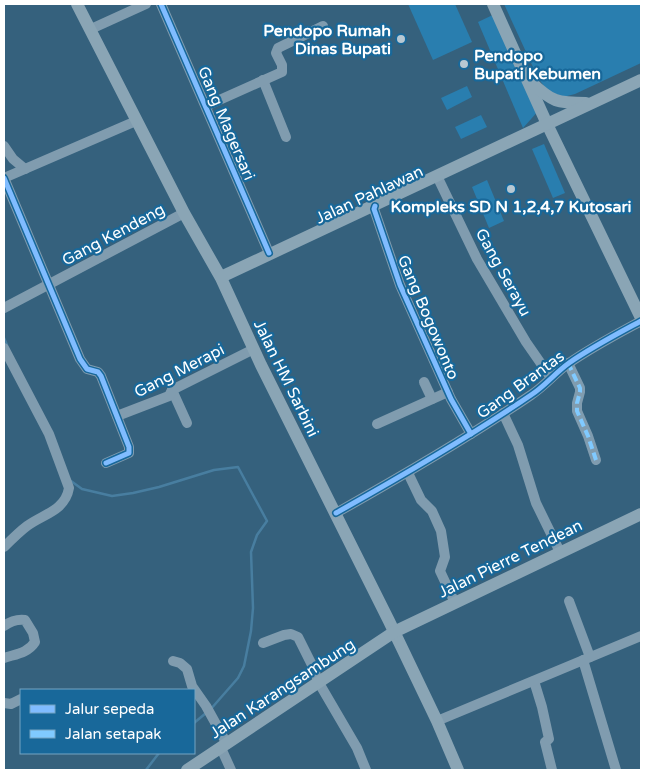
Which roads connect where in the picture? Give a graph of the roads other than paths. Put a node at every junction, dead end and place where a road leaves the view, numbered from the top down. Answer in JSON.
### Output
{"nodes":[{"id":1,"x":77,"y":4,"type":"edge"},
{"id":2,"x":146,"y":4,"type":"edge"},
{"id":3,"x":161,"y":4,"type":"edge"},
{"id":4,"x":493,"y":4,"type":"edge"},
{"id":5,"x":323,"y":26,"type":"dead end"},
{"id":6,"x":91,"y":29,"type":"junction"},
{"id":7,"x":526,"y":79,"type":"junction"},
{"id":8,"x":263,"y":80,"type":"junction"},
{"id":9,"x":641,"y":80,"type":"edge"},
{"id":10,"x":591,"y":103,"type":"junction"},
{"id":11,"x":206,"y":106,"type":"junction"},
{"id":12,"x":540,"y":109,"type":"junction"},
{"id":13,"x":563,"y":116,"type":"junction"},
{"id":14,"x":136,"y":121,"type":"junction"},
{"id":15,"x":547,"y":124,"type":"junction"},
{"id":16,"x":529,"y":133,"type":"junction"},
{"id":17,"x":286,"y":137,"type":"dead end"},
{"id":18,"x":555,"y":139,"type":"junction"},
{"id":19,"x":4,"y":146,"type":"edge"},
{"id":20,"x":25,"y":169,"type":"junction"},
{"id":21,"x":437,"y":176,"type":"junction"},
{"id":22,"x":4,"y":178,"type":"edge"},
{"id":23,"x":375,"y":206,"type":"junction"},
{"id":24,"x":184,"y":213,"type":"junction"},
{"id":25,"x":269,"y":253,"type":"junction"},
{"id":26,"x":220,"y":277,"type":"junction"},
{"id":27,"x":48,"y":286,"type":"junction"},
{"id":28,"x":4,"y":308,"type":"edge"},
{"id":29,"x":641,"y":320,"type":"edge"},
{"id":30,"x":4,"y":348,"type":"edge"},
{"id":31,"x":254,"y":349,"type":"junction"},
{"id":32,"x":568,"y":363,"type":"junction"},
{"id":33,"x":551,"y":378,"type":"junction"},
{"id":34,"x":424,"y":382,"type":"dead end"},
{"id":35,"x":172,"y":390,"type":"junction"},
{"id":36,"x":448,"y":392,"type":"junction"},
{"id":37,"x":432,"y":399,"type":"junction"},
{"id":38,"x":503,"y":413,"type":"junction"},
{"id":39,"x":118,"y":416,"type":"junction"},
{"id":40,"x":188,"y":423,"type":"dead end"},
{"id":41,"x":377,"y":424,"type":"dead end"},
{"id":42,"x":472,"y":434,"type":"junction"},
{"id":43,"x":596,"y":460,"type":"dead end"},
{"id":44,"x":106,"y":463,"type":"dead end"},
{"id":45,"x":408,"y":473,"type":"junction"},
{"id":46,"x":336,"y":513,"type":"junction"},
{"id":47,"x":641,"y":514,"type":"edge"},
{"id":48,"x":4,"y":547,"type":"edge"},
{"id":49,"x":560,"y":552,"type":"junction"},
{"id":50,"x":568,"y":601,"type":"dead end"},
{"id":51,"x":455,"y":603,"type":"junction"},
{"id":52,"x":4,"y":626,"type":"edge"},
{"id":53,"x":394,"y":632,"type":"junction"},
{"id":54,"x":641,"y":636,"type":"edge"},
{"id":55,"x":263,"y":643,"type":"dead end"},
{"id":56,"x":4,"y":658,"type":"edge"},
{"id":57,"x":587,"y":658,"type":"junction"},
{"id":58,"x":173,"y":661,"type":"dead end"},
{"id":59,"x":534,"y":680,"type":"junction"},
{"id":60,"x":319,"y":683,"type":"junction"},
{"id":61,"x":194,"y":689,"type":"edge"},
{"id":62,"x":195,"y":690,"type":"edge"},
{"id":63,"x":20,"y":700,"type":"edge"},
{"id":64,"x":4,"y":703,"type":"edge"},
{"id":65,"x":437,"y":721,"type":"junction"},
{"id":66,"x":224,"y":746,"type":"junction"},
{"id":67,"x":187,"y":770,"type":"edge"},
{"id":68,"x":231,"y":770,"type":"edge"},
{"id":69,"x":366,"y":770,"type":"edge"},
{"id":70,"x":458,"y":770,"type":"edge"},
{"id":71,"x":552,"y":770,"type":"edge"},
{"id":72,"x":616,"y":770,"type":"edge"}],
"edges":[{"from":1,"to":6,"type":"main road","name":"Jalan HM Sarbini"},
{"from":2,"to":6,"type":"street"},
{"from":3,"to":11,"type":"street","name":"Gang Magersari"},
{"from":4,"to":7,"type":"main road"},
{"from":5,"to":8,"type":"street"},
{"from":6,"to":14,"type":"main road","name":"Jalan HM Sarbini"},
{"from":7,"to":10,"type":"main road"},
{"from":7,"to":12,"type":"main road"},
{"from":8,"to":11,"type":"street"},
{"from":8,"to":17,"type":"street"},
{"from":9,"to":10,"type":"main road","name":"Jalan Pahlawan"},
{"from":10,"to":13,"type":"main road","name":"Jalan Pahlawan"},
{"from":11,"to":25,"type":"street","name":"Gang Magersari"},
{"from":12,"to":15,"type":"main road"},
{"from":12,"to":16,"type":"main road"},
{"from":13,"to":15,"type":"main road","name":"Jalan Pahlawan"},
{"from":13,"to":18,"type":"main road"},
{"from":14,"to":20,"type":"street"},
{"from":14,"to":24,"type":"main road","name":"Jalan HM Sarbini"},
{"from":15,"to":16,"type":"main road","name":"Jalan Pahlawan"},
{"from":15,"to":18,"type":"main road"},
{"from":16,"to":21,"type":"main road","name":"Jalan Pahlawan"},
{"from":18,"to":29,"type":"main road"},
{"from":19,"to":20,"type":"street"},
{"from":20,"to":22,"type":"street"},
{"from":21,"to":23,"type":"main road","name":"Jalan Pahlawan"},
{"from":21,"to":33,"type":"street","name":"Gang Serayu"},
{"from":22,"to":27,"type":"street"},
{"from":23,"to":25,"type":"main road","name":"Jalan Pahlawan"},
{"from":23,"to":36,"type":"street","name":"Gang Bogowonto"},
{"from":24,"to":26,"type":"main road","name":"Jalan HM Sarbini"},
{"from":24,"to":27,"type":"street","name":"Gang Kendeng"},
{"from":25,"to":26,"type":"main road","name":"Jalan Pahlawan"},
{"from":26,"to":31,"type":"main road","name":"Jalan HM Sarbini"},
{"from":27,"to":28,"type":"street","name":"Gang Kendeng"},
{"from":27,"to":39,"type":"street"},
{"from":29,"to":32,"type":"street","name":"Gang Brantas"},
{"from":30,"to":48,"type":"street"},
{"from":31,"to":35,"type":"street","name":"Gang Merapi"},
{"from":31,"to":46,"type":"main road","name":"Jalan HM Sarbini"},
{"from":32,"to":33,"type":"street","name":"Gang Brantas"},
{"from":32,"to":43,"type":"street"},
{"from":33,"to":38,"type":"street","name":"Gang Brantas"},
{"from":34,"to":37,"type":"street"},
{"from":35,"to":39,"type":"street","name":"Gang Merapi"},
{"from":35,"to":40,"type":"street"},
{"from":36,"to":37,"type":"street"},
{"from":36,"to":42,"type":"street","name":"Gang Bogowonto"},
{"from":37,"to":41,"type":"street"},
{"from":38,"to":42,"type":"street","name":"Gang Brantas"},
{"from":38,"to":49,"type":"street"},
{"from":39,"to":44,"type":"street"},
{"from":42,"to":45,"type":"street","name":"Gang Brantas"},
{"from":45,"to":46,"type":"street","name":"Gang Brantas"},
{"from":45,"to":51,"type":"street"},
{"from":46,"to":53,"type":"main road","name":"Jalan HM Sarbini"},
{"from":47,"to":49,"type":"main road","name":"Jalan Pierre Tendean"},
{"from":49,"to":51,"type":"main road","name":"Jalan Pierre Tendean"},
{"from":50,"to":57,"type":"street"},
{"from":51,"to":53,"type":"main road","name":"Jalan Pierre Tendean"},
{"from":52,"to":56,"type":"street"},
{"from":53,"to":60,"type":"main road","name":"Jalan Karangsambung"},
{"from":53,"to":65,"type":"main road","name":"Jalan HM Sarbini"},
{"from":54,"to":57,"type":"street"},
{"from":55,"to":60,"type":"street"},
{"from":57,"to":59,"type":"street"},
{"from":57,"to":72,"type":"street"},
{"from":58,"to":61,"type":"street"},
{"from":59,"to":65,"type":"street"},
{"from":59,"to":71,"type":"street"},
{"from":60,"to":66,"type":"main road","name":"Jalan Karangsambung"},
{"from":60,"to":69,"type":"street"},
{"from":62,"to":66,"type":"street"},
{"from":63,"to":64,"type":"street"},
{"from":65,"to":70,"type":"main road","name":"Jalan HM Sarbini"},
{"from":66,"to":67,"type":"main road","name":"Jalan Karangsambung"},
{"from":66,"to":68,"type":"street"}]}
